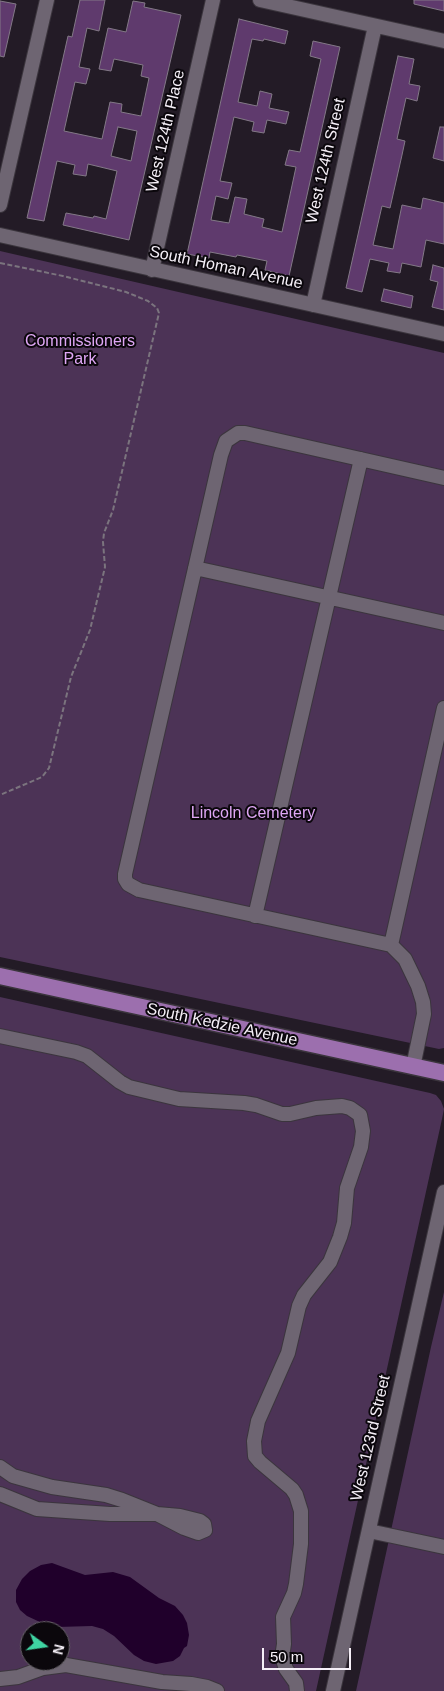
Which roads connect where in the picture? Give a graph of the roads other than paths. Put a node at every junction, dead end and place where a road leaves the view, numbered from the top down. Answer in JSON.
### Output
{"nodes":[{"id":1,"x":47,"y":0,"type":"edge"},
{"id":2,"x":213,"y":0,"type":"edge"},
{"id":3,"x":260,"y":0,"type":"edge"},
{"id":4,"x":375,"y":26,"type":"junction"},
{"id":5,"x":444,"y":42,"type":"edge"},
{"id":6,"x":0,"y":205,"type":"edge"},
{"id":7,"x":0,"y":236,"type":"edge"},
{"id":8,"x":152,"y":270,"type":"junction"},
{"id":9,"x":313,"y":305,"type":"junction"},
{"id":10,"x":444,"y":334,"type":"edge"},
{"id":11,"x":361,"y":459,"type":"junction"},
{"id":12,"x":444,"y":478,"type":"edge"},
{"id":13,"x":195,"y":568,"type":"junction"},
{"id":14,"x":329,"y":598,"type":"junction"},
{"id":15,"x":444,"y":623,"type":"edge"},
{"id":16,"x":444,"y":708,"type":"edge"},
{"id":17,"x":255,"y":916,"type":"junction"},
{"id":18,"x":391,"y":945,"type":"junction"},
{"id":19,"x":0,"y":976,"type":"edge"},
{"id":20,"x":0,"y":1036,"type":"edge"},
{"id":21,"x":413,"y":1066,"type":"junction"},
{"id":22,"x":444,"y":1073,"type":"edge"},
{"id":23,"x":444,"y":1192,"type":"edge"},
{"id":24,"x":0,"y":1467,"type":"edge"},
{"id":25,"x":0,"y":1494,"type":"edge"},
{"id":26,"x":368,"y":1531,"type":"junction"},
{"id":27,"x":444,"y":1547,"type":"edge"},
{"id":28,"x":0,"y":1680,"type":"edge"},
{"id":29,"x":217,"y":1691,"type":"edge"},
{"id":30,"x":297,"y":1691,"type":"edge"},
{"id":31,"x":333,"y":1691,"type":"edge"}],
"edges":[{"from":1,"to":6,"type":"street"},
{"from":2,"to":8,"type":"street","name":"West 124th Place"},
{"from":3,"to":4,"type":"street"},
{"from":4,"to":5,"type":"street"},
{"from":4,"to":9,"type":"street","name":"West 124th Street"},
{"from":7,"to":8,"type":"street","name":"South Homan Avenue"},
{"from":8,"to":9,"type":"street","name":"South Homan Avenue"},
{"from":9,"to":10,"type":"street","name":"South Homan Avenue"},
{"from":11,"to":12,"type":"street"},
{"from":11,"to":13,"type":"street"},
{"from":11,"to":14,"type":"street"},
{"from":13,"to":14,"type":"street"},
{"from":13,"to":17,"type":"street"},
{"from":14,"to":15,"type":"street"},
{"from":14,"to":17,"type":"street"},
{"from":16,"to":18,"type":"street"},
{"from":17,"to":18,"type":"street"},
{"from":18,"to":21,"type":"street"},
{"from":19,"to":21,"type":"main road","name":"South Kedzie Avenue"},
{"from":20,"to":30,"type":"street"},
{"from":21,"to":22,"type":"main road","name":"South Kedzie Avenue"},
{"from":23,"to":26,"type":"street","name":"West 123rd Street"},
{"from":24,"to":25,"type":"street"},
{"from":26,"to":27,"type":"street"},
{"from":26,"to":31,"type":"street","name":"West 123rd Street"},
{"from":28,"to":29,"type":"street"}]}
